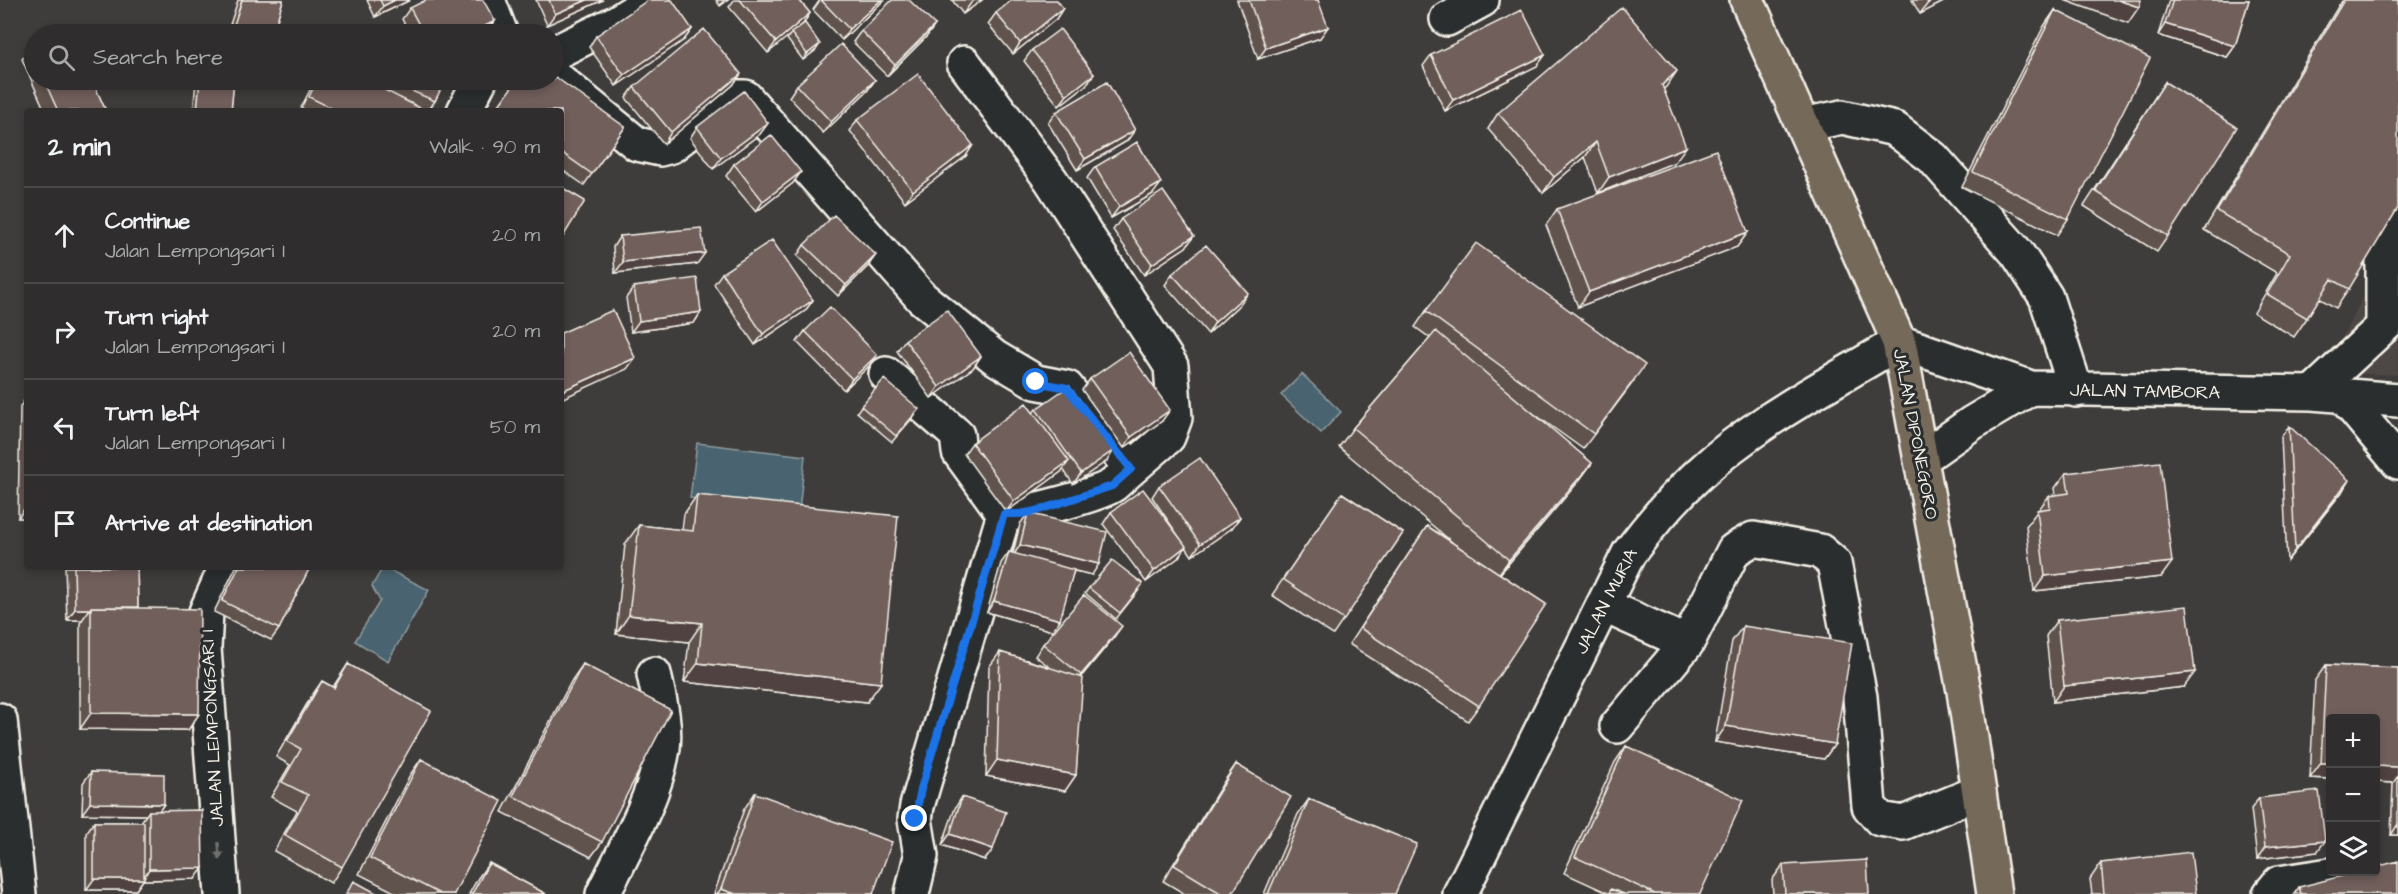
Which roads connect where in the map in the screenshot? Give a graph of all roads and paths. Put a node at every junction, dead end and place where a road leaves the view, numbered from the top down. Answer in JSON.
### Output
{"nodes":[{"id":1,"x":488,"y":0,"type":"edge"},
{"id":2,"x":652,"y":0,"type":"edge"},
{"id":3,"x":1482,"y":0,"type":"edge"},
{"id":4,"x":1748,"y":0,"type":"edge"},
{"id":5,"x":1447,"y":20,"type":"dead end"},
{"id":6,"x":497,"y":24,"type":"edge"},
{"id":7,"x":564,"y":48,"type":"edge"},
{"id":8,"x":964,"y":63,"type":"dead end"},
{"id":9,"x":564,"y":84,"type":"edge"},
{"id":10,"x":475,"y":90,"type":"edge"},
{"id":11,"x":466,"y":108,"type":"edge"},
{"id":12,"x":1803,"y":125,"type":"junction"},
{"id":13,"x":2398,"y":215,"type":"edge"},
{"id":14,"x":2390,"y":319,"type":"edge"},
{"id":15,"x":1899,"y":342,"type":"junction"},
{"id":16,"x":886,"y":374,"type":"dead end"},
{"id":17,"x":2031,"y":388,"type":"junction"},
{"id":18,"x":2076,"y":390,"type":"junction"},
{"id":19,"x":2312,"y":393,"type":"junction"},
{"id":20,"x":2344,"y":397,"type":"junction"},
{"id":21,"x":2398,"y":400,"type":"edge"},
{"id":22,"x":1921,"y":459,"type":"junction"},
{"id":23,"x":2398,"y":462,"type":"edge"},
{"id":24,"x":1131,"y":469,"type":"junction"},
{"id":25,"x":1004,"y":514,"type":"junction"},
{"id":26,"x":225,"y":570,"type":"edge"},
{"id":27,"x":1603,"y":605,"type":"junction"},
{"id":28,"x":1687,"y":643,"type":"junction"},
{"id":29,"x":654,"y":674,"type":"dead end"},
{"id":30,"x":0,"y":720,"type":"edge"},
{"id":31,"x":1617,"y":726,"type":"dead end"},
{"id":32,"x":1979,"y":792,"type":"junction"},
{"id":33,"x":2326,"y":876,"type":"edge"},
{"id":34,"x":20,"y":894,"type":"edge"},
{"id":35,"x":222,"y":894,"type":"edge"},
{"id":36,"x":603,"y":894,"type":"edge"},
{"id":37,"x":912,"y":894,"type":"edge"},
{"id":38,"x":1460,"y":894,"type":"edge"},
{"id":39,"x":1995,"y":894,"type":"edge"},
{"id":40,"x":2270,"y":894,"type":"edge"}],
"edges":[{"from":1,"to":6,"type":"street"},
{"from":2,"to":7,"type":"street"},
{"from":3,"to":5,"type":"street"},
{"from":4,"to":12,"type":"main road","name":"JALAN DIPONEGORO"},
{"from":8,"to":24,"type":"street"},
{"from":9,"to":24,"type":"street"},
{"from":10,"to":11,"type":"street"},
{"from":12,"to":15,"type":"main road","name":"JALAN DIPONEGORO"},
{"from":12,"to":18,"type":"street"},
{"from":13,"to":14,"type":"street"},
{"from":14,"to":19,"type":"street"},
{"from":15,"to":17,"type":"street","name":"JALAN TAMBORA"},
{"from":15,"to":22,"type":"main road","name":"JALAN DIPONEGORO"},
{"from":15,"to":27,"type":"street","name":"JALAN MURIA"},
{"from":16,"to":25,"type":"street"},
{"from":17,"to":18,"type":"street","name":"JALAN TAMBORA"},
{"from":17,"to":22,"type":"street"},
{"from":18,"to":19,"type":"street","name":"JALAN TAMBORA"},
{"from":19,"to":20,"type":"street","name":"JALAN TAMBORA"},
{"from":20,"to":21,"type":"street","name":"JALAN TAMBORA"},
{"from":20,"to":23,"type":"street"},
{"from":22,"to":32,"type":"main road","name":"JALAN DIPONEGORO"},
{"from":24,"to":25,"type":"street"},
{"from":25,"to":37,"type":"street"},
{"from":26,"to":35,"type":"street","name":"JALAN LEMPONGSARI I","one_way":true},
{"from":27,"to":28,"type":"street"},
{"from":27,"to":38,"type":"street","name":"JALAN MURIA"},
{"from":28,"to":31,"type":"street"},
{"from":28,"to":32,"type":"street"},
{"from":29,"to":36,"type":"street"},
{"from":30,"to":34,"type":"street"},
{"from":32,"to":39,"type":"main road","name":"JALAN DIPONEGORO"},
{"from":33,"to":40,"type":"street"}]}
